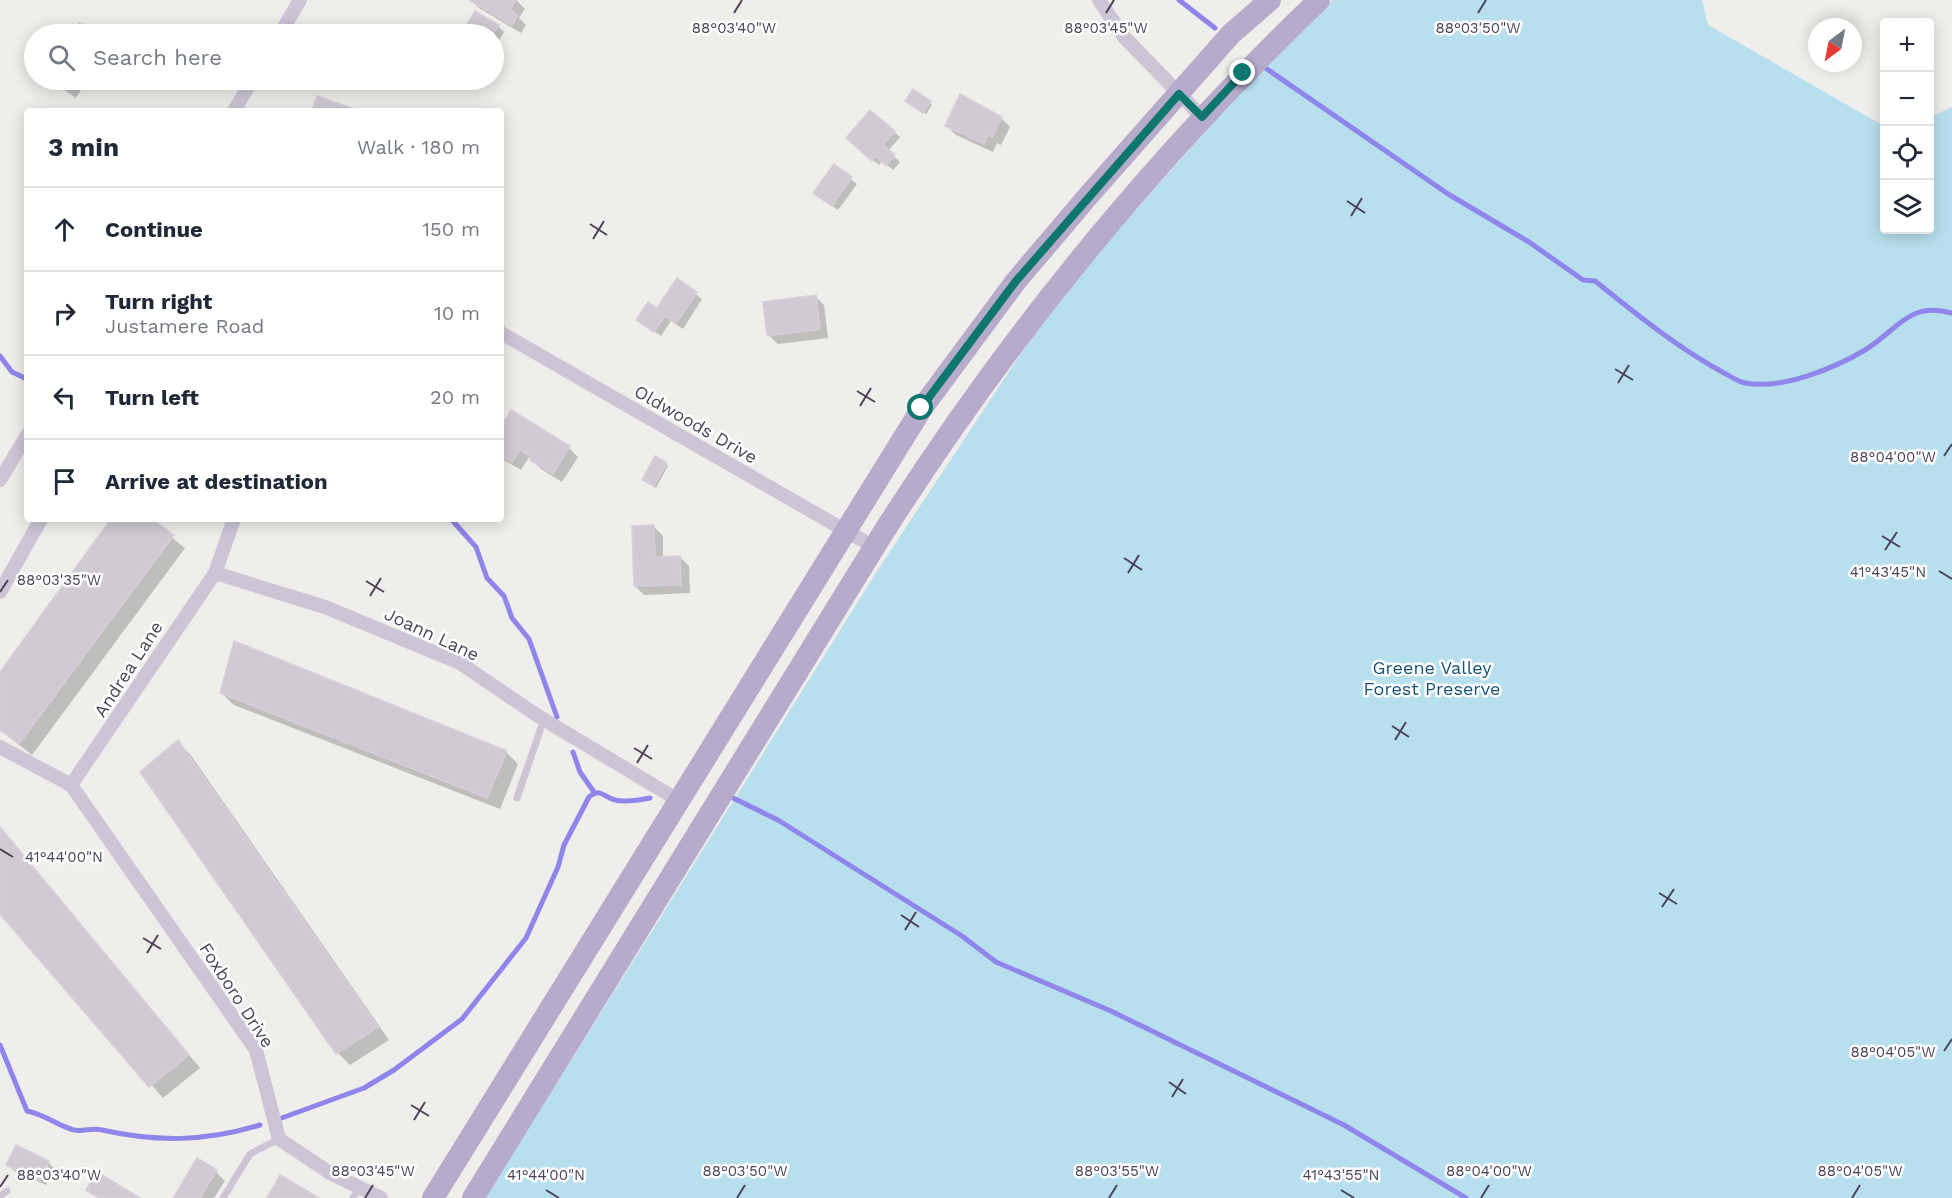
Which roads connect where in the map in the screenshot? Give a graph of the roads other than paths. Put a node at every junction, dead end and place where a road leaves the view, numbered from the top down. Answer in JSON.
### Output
{"nodes":[{"id":1,"x":300,"y":0,"type":"edge"},
{"id":2,"x":1099,"y":0,"type":"edge"},
{"id":3,"x":1270,"y":0,"type":"edge"},
{"id":4,"x":1319,"y":0,"type":"edge"},
{"id":5,"x":285,"y":24,"type":"edge"},
{"id":6,"x":246,"y":90,"type":"edge"},
{"id":7,"x":1179,"y":94,"type":"junction"},
{"id":8,"x":236,"y":108,"type":"edge"},
{"id":9,"x":1202,"y":117,"type":"junction"},
{"id":10,"x":504,"y":335,"type":"edge"},
{"id":11,"x":24,"y":440,"type":"edge"},
{"id":12,"x":0,"y":480,"type":"edge"},
{"id":13,"x":39,"y":522,"type":"edge"},
{"id":14,"x":233,"y":522,"type":"edge"},
{"id":15,"x":844,"y":530,"type":"junction"},
{"id":16,"x":874,"y":548,"type":"junction"},
{"id":17,"x":215,"y":573,"type":"junction"},
{"id":18,"x":0,"y":592,"type":"edge"},
{"id":19,"x":544,"y":719,"type":"junction"},
{"id":20,"x":0,"y":747,"type":"edge"},
{"id":21,"x":71,"y":785,"type":"junction"},
{"id":22,"x":517,"y":798,"type":"dead end"},
{"id":23,"x":678,"y":800,"type":"junction"},
{"id":24,"x":279,"y":1139,"type":"junction"},
{"id":25,"x":356,"y":1193,"type":"edge"},
{"id":26,"x":223,"y":1198,"type":"edge"},
{"id":27,"x":381,"y":1198,"type":"edge"},
{"id":28,"x":433,"y":1198,"type":"edge"},
{"id":29,"x":473,"y":1198,"type":"edge"}],
"edges":[{"from":1,"to":5,"type":"street"},
{"from":2,"to":7,"type":"street"},
{"from":3,"to":7,"type":"main road"},
{"from":4,"to":9,"type":"main road"},
{"from":6,"to":8,"type":"street"},
{"from":7,"to":9,"type":"street"},
{"from":7,"to":15,"type":"main road"},
{"from":9,"to":16,"type":"main road"},
{"from":10,"to":15,"type":"street","name":"Oldwoods Drive"},
{"from":11,"to":12,"type":"street"},
{"from":13,"to":18,"type":"street"},
{"from":14,"to":17,"type":"street","name":"Andrea Lane"},
{"from":15,"to":16,"type":"street","name":"Oldwoods Drive"},
{"from":15,"to":23,"type":"main road"},
{"from":16,"to":29,"type":"main road"},
{"from":17,"to":19,"type":"street","name":"Joann Lane"},
{"from":17,"to":21,"type":"street","name":"Andrea Lane"},
{"from":19,"to":22,"type":"lane"},
{"from":19,"to":23,"type":"street","name":"Joann Lane"},
{"from":20,"to":21,"type":"street"},
{"from":21,"to":24,"type":"street","name":"Foxboro Drive"},
{"from":23,"to":28,"type":"main road"},
{"from":24,"to":25,"type":"street"},
{"from":24,"to":26,"type":"lane"},
{"from":25,"to":27,"type":"street"}]}
